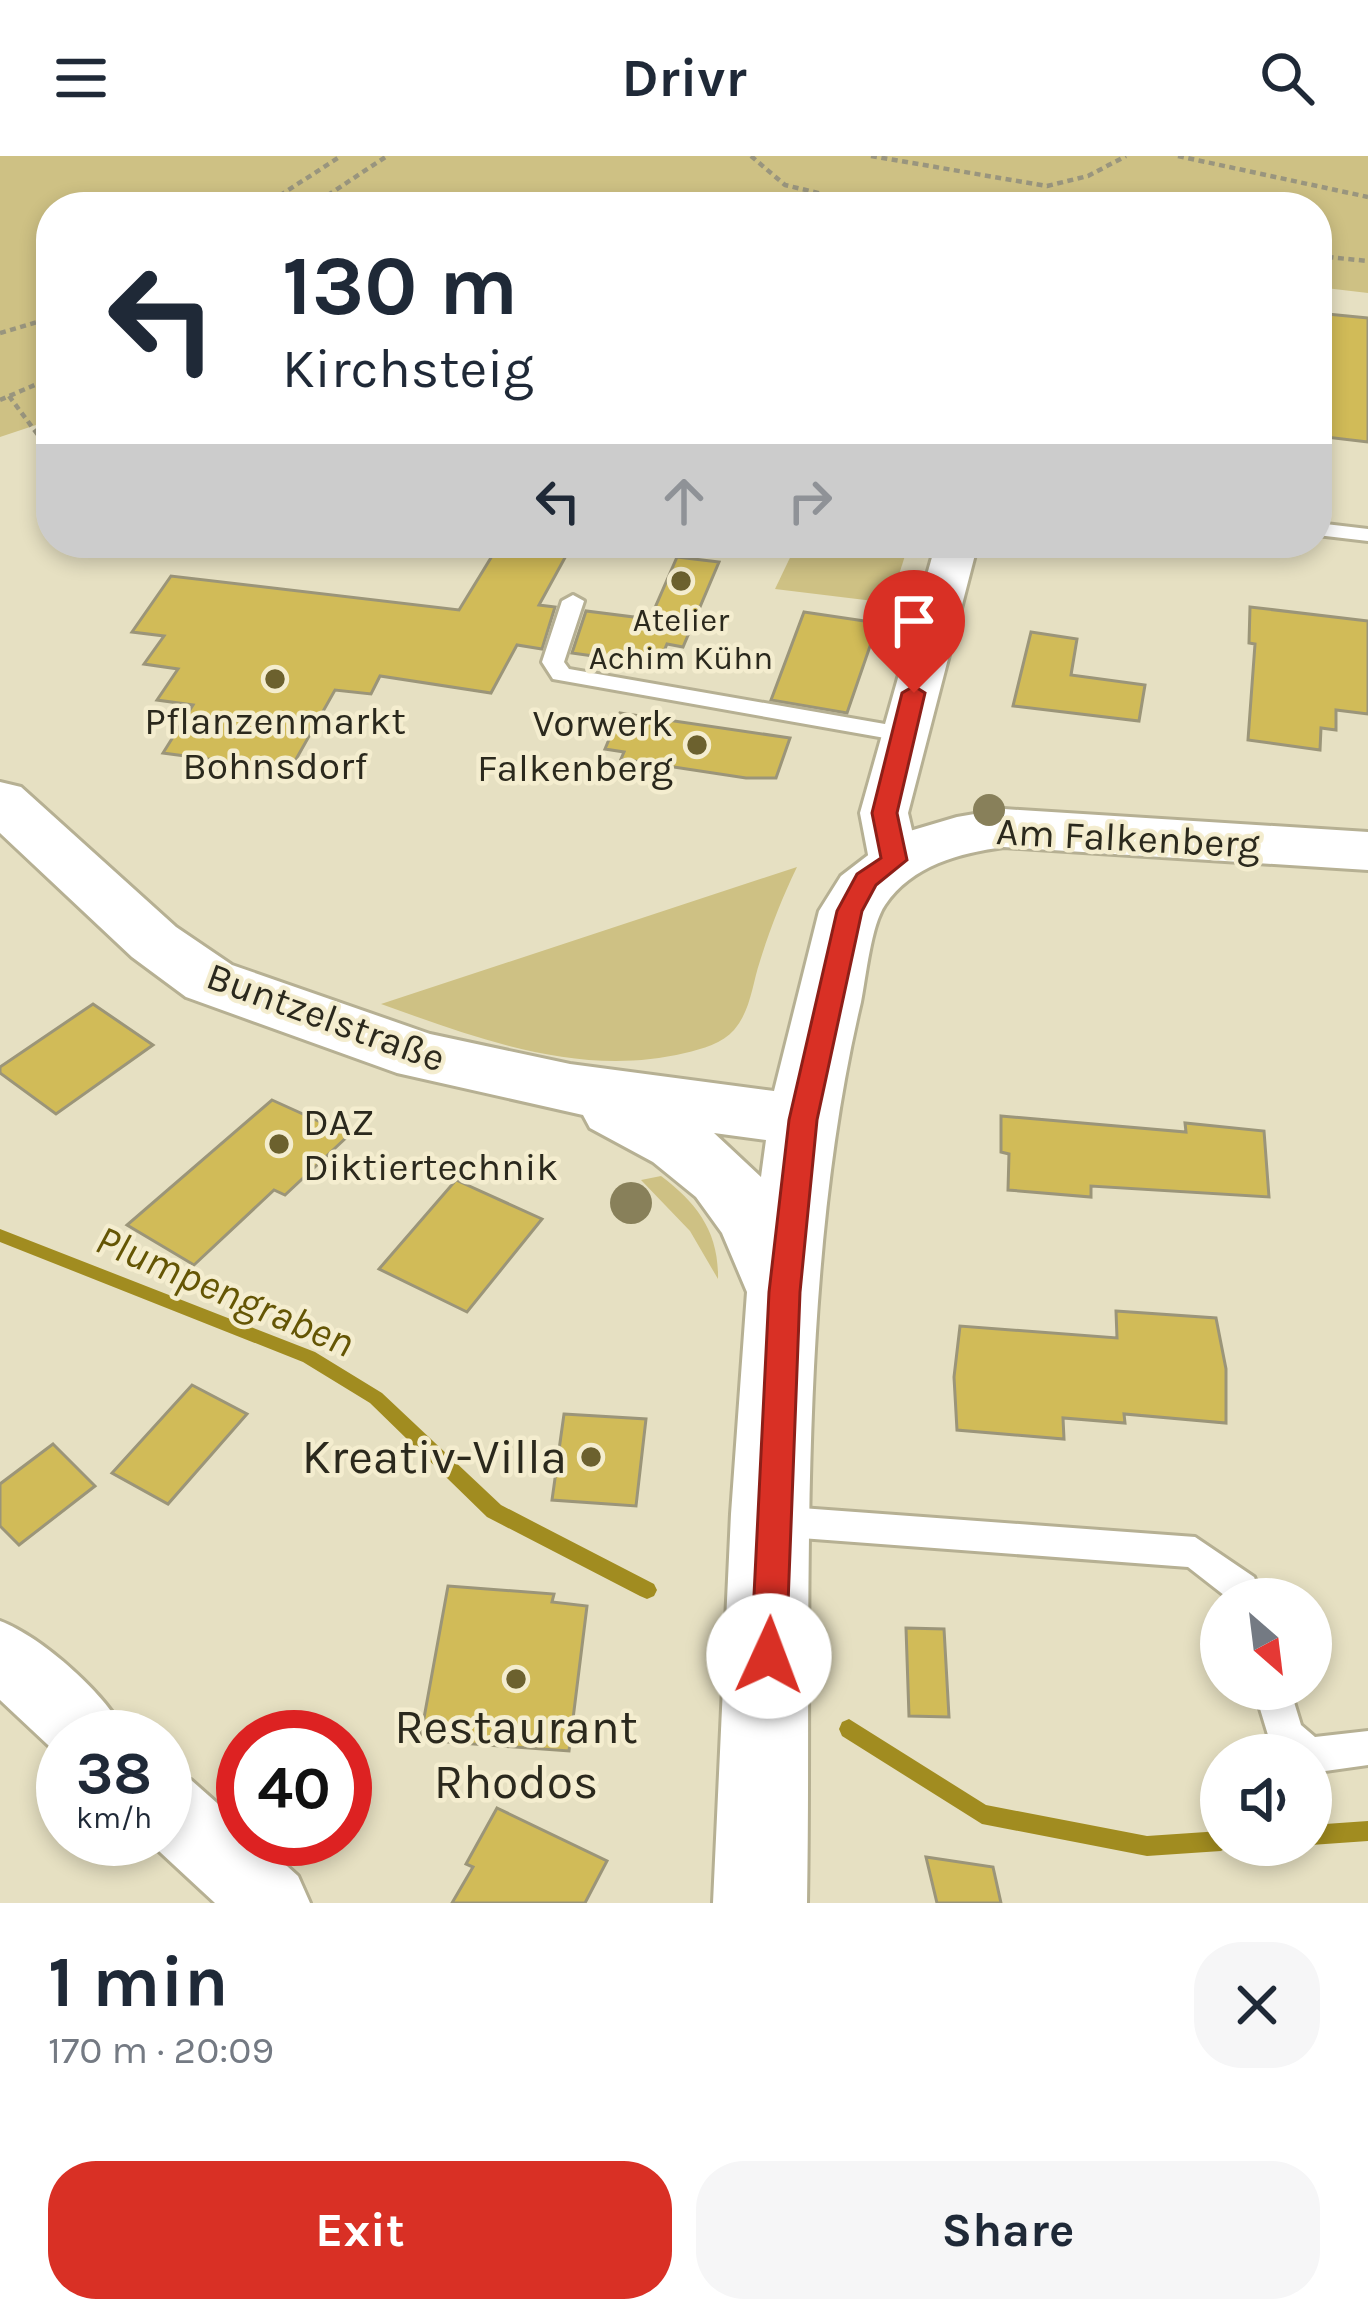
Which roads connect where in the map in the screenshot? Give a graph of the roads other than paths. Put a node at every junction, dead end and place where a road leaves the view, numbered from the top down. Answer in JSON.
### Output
{"nodes":[{"id":1,"x":1332,"y":531,"type":"edge"},
{"id":2,"x":1368,"y":535,"type":"edge"},
{"id":3,"x":952,"y":558,"type":"edge"},
{"id":4,"x":573,"y":601,"type":"dead end"},
{"id":5,"x":902,"y":734,"type":"junction"},
{"id":6,"x":0,"y":800,"type":"edge"},
{"id":7,"x":1368,"y":851,"type":"edge"},
{"id":8,"x":894,"y":860,"type":"junction"},
{"id":9,"x":570,"y":1089,"type":"junction"},
{"id":10,"x":803,"y":1120,"type":"junction"},
{"id":11,"x":784,"y":1292,"type":"junction"},
{"id":12,"x":772,"y":1521,"type":"junction"},
{"id":13,"x":1229,"y":1578,"type":"edge"},
{"id":14,"x":0,"y":1653,"type":"edge"},
{"id":15,"x":62,"y":1710,"type":"edge"},
{"id":16,"x":1368,"y":1748,"type":"edge"},
{"id":17,"x":1332,"y":1752,"type":"edge"},
{"id":18,"x":192,"y":1830,"type":"edge"},
{"id":19,"x":271,"y":1903,"type":"edge"},
{"id":20,"x":760,"y":1903,"type":"edge"}],
"edges":[{"from":1,"to":2,"type":"lane"},
{"from":3,"to":5,"type":"street"},
{"from":4,"to":5,"type":"lane"},
{"from":5,"to":8,"type":"street"},
{"from":6,"to":9,"type":"street","name":"Buntzelstraße"},
{"from":7,"to":8,"type":"street","name":"Am Falkenberg"},
{"from":8,"to":10,"type":"street"},
{"from":9,"to":10,"type":"street","name":"Buntzelstraße"},
{"from":9,"to":11,"type":"street","name":"Buntzelstraße"},
{"from":10,"to":11,"type":"street"},
{"from":11,"to":12,"type":"street"},
{"from":12,"to":13,"type":"lane"},
{"from":12,"to":20,"type":"street"},
{"from":14,"to":15,"type":"street"},
{"from":16,"to":17,"type":"lane"},
{"from":18,"to":19,"type":"street"}]}
